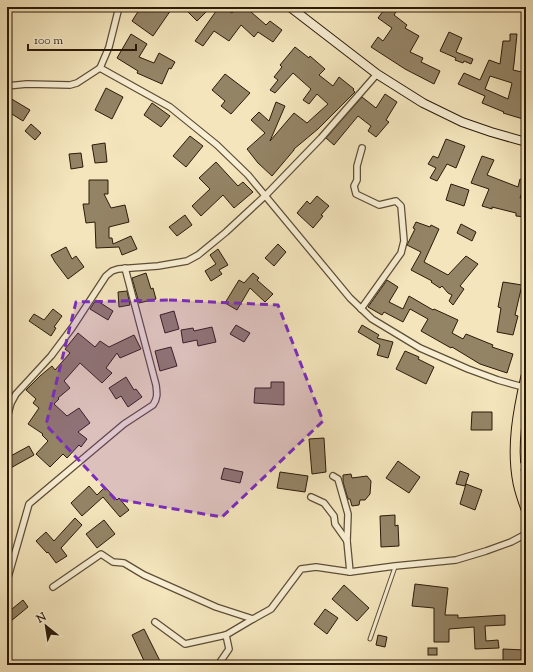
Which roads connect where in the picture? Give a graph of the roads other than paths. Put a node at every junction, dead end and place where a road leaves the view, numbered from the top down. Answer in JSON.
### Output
{"nodes":[{"id":1,"x":118,"y":7,"type":"edge"},
{"id":2,"x":290,"y":7,"type":"edge"},
{"id":3,"x":100,"y":68,"type":"junction"},
{"id":4,"x":376,"y":74,"type":"junction"},
{"id":5,"x":7,"y":86,"type":"edge"},
{"id":6,"x":526,"y":142,"type":"edge"},
{"id":7,"x":362,"y":148,"type":"dead end"},
{"id":8,"x":266,"y":195,"type":"junction"},
{"id":9,"x":125,"y":268,"type":"junction"},
{"id":10,"x":361,"y":309,"type":"junction"},
{"id":11,"x":526,"y":376,"type":"edge"},
{"id":12,"x":523,"y":387,"type":"junction"},
{"id":13,"x":7,"y":396,"type":"edge"},
{"id":14,"x":11,"y":403,"type":"junction"},
{"id":15,"x":7,"y":418,"type":"edge"},
{"id":16,"x":526,"y":464,"type":"edge"},
{"id":17,"x":516,"y":468,"type":"junction"},
{"id":18,"x":333,"y":476,"type":"dead end"},
{"id":19,"x":522,"y":485,"type":"edge"},
{"id":20,"x":311,"y":497,"type":"dead end"},
{"id":21,"x":526,"y":509,"type":"edge"},
{"id":22,"x":526,"y":534,"type":"edge"},
{"id":23,"x":347,"y":541,"type":"junction"},
{"id":24,"x":395,"y":566,"type":"junction"},
{"id":25,"x":350,"y":572,"type":"junction"},
{"id":26,"x":7,"y":581,"type":"edge"},
{"id":27,"x":53,"y":587,"type":"dead end"},
{"id":28,"x":253,"y":619,"type":"junction"},
{"id":29,"x":155,"y":622,"type":"dead end"},
{"id":30,"x":226,"y":635,"type":"junction"},
{"id":31,"x":370,"y":639,"type":"dead end"},
{"id":32,"x":218,"y":665,"type":"edge"}],
"edges":[{"from":1,"to":3,"type":"street"},
{"from":2,"to":4,"type":"street"},
{"from":3,"to":5,"type":"street"},
{"from":3,"to":8,"type":"street"},
{"from":4,"to":6,"type":"street"},
{"from":4,"to":8,"type":"street"},
{"from":7,"to":10,"type":"street"},
{"from":8,"to":9,"type":"street"},
{"from":8,"to":10,"type":"street"},
{"from":9,"to":14,"type":"street"},
{"from":9,"to":26,"type":"street"},
{"from":10,"to":12,"type":"street"},
{"from":11,"to":12,"type":"main road"},
{"from":12,"to":17,"type":"main road"},
{"from":13,"to":14,"type":"street"},
{"from":14,"to":15,"type":"street"},
{"from":16,"to":17,"type":"street"},
{"from":17,"to":19,"type":"main road"},
{"from":18,"to":23,"type":"street"},
{"from":19,"to":21,"type":"main road"},
{"from":20,"to":23,"type":"street"},
{"from":22,"to":24,"type":"street"},
{"from":23,"to":25,"type":"street"},
{"from":24,"to":25,"type":"street"},
{"from":24,"to":31,"type":"lane"},
{"from":25,"to":28,"type":"street"},
{"from":27,"to":28,"type":"street"},
{"from":28,"to":30,"type":"street"},
{"from":29,"to":30,"type":"street"},
{"from":30,"to":32,"type":"street"}]}
